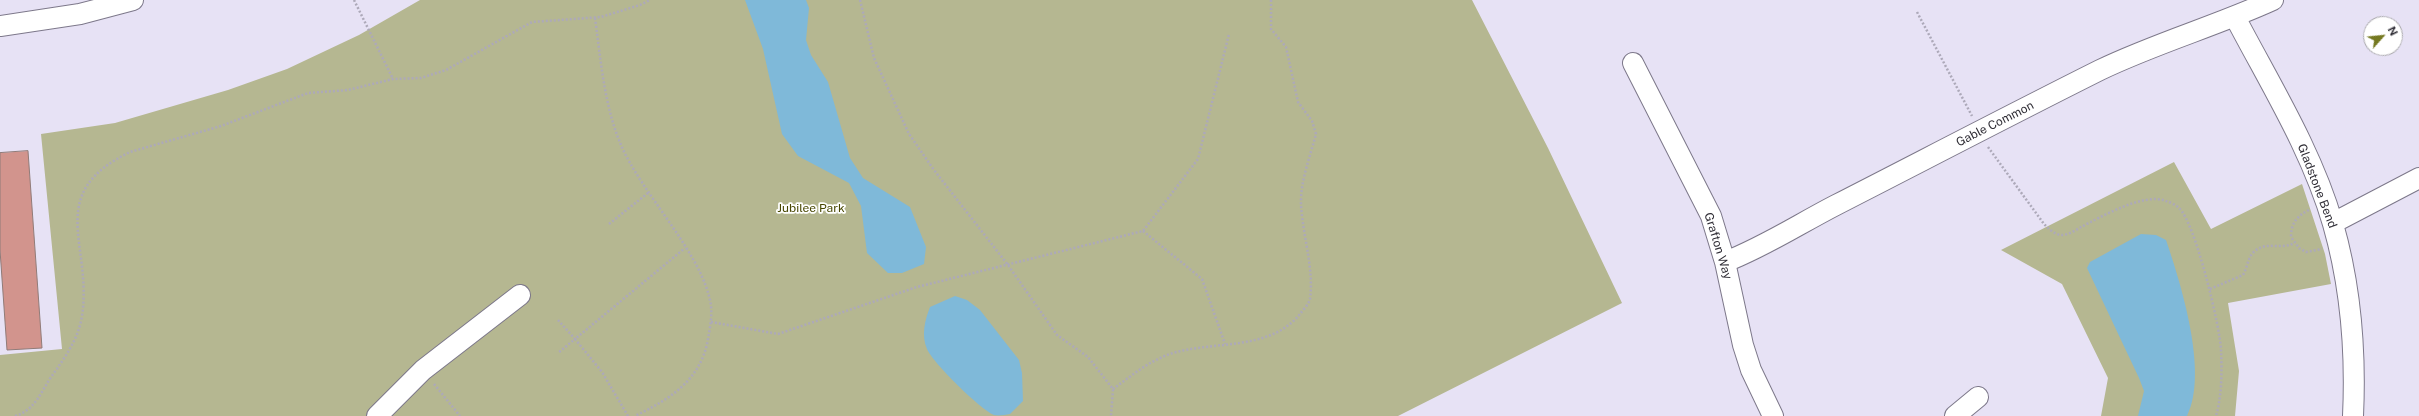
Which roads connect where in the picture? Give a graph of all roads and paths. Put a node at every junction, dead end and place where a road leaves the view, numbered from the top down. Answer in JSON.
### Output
{"nodes":[{"id":1,"x":132,"y":0,"type":"edge"},
{"id":2,"x":354,"y":0,"type":"edge"},
{"id":3,"x":650,"y":0,"type":"edge"},
{"id":4,"x":860,"y":0,"type":"edge"},
{"id":5,"x":1271,"y":0,"type":"edge"},
{"id":6,"x":2272,"y":0,"type":"edge"},
{"id":7,"x":1917,"y":12,"type":"dead end"},
{"id":8,"x":2235,"y":17,"type":"junction"},
{"id":9,"x":595,"y":18,"type":"junction"},
{"id":10,"x":0,"y":26,"type":"edge"},
{"id":11,"x":1229,"y":34,"type":"dead end"},
{"id":12,"x":1633,"y":62,"type":"dead end"},
{"id":13,"x":392,"y":79,"type":"junction"},
{"id":14,"x":1974,"y":120,"type":"dead end"},
{"id":15,"x":1987,"y":145,"type":"dead end"},
{"id":16,"x":2419,"y":178,"type":"edge"},
{"id":17,"x":648,"y":194,"type":"junction"},
{"id":18,"x":2312,"y":209,"type":"dead end"},
{"id":19,"x":2333,"y":223,"type":"junction"},
{"id":20,"x":610,"y":224,"type":"dead end"},
{"id":21,"x":1144,"y":231,"type":"junction"},
{"id":22,"x":2294,"y":243,"type":"junction"},
{"id":23,"x":685,"y":248,"type":"junction"},
{"id":24,"x":2323,"y":248,"type":"dead end"},
{"id":25,"x":1725,"y":262,"type":"junction"},
{"id":26,"x":1008,"y":266,"type":"junction"},
{"id":27,"x":2210,"y":289,"type":"junction"},
{"id":28,"x":520,"y":295,"type":"dead end"},
{"id":29,"x":558,"y":320,"type":"dead end"},
{"id":30,"x":711,"y":322,"type":"junction"},
{"id":31,"x":575,"y":339,"type":"junction"},
{"id":32,"x":1225,"y":344,"type":"junction"},
{"id":33,"x":558,"y":353,"type":"dead end"},
{"id":34,"x":423,"y":370,"type":"junction"},
{"id":35,"x":1113,"y":389,"type":"junction"},
{"id":36,"x":1978,"y":396,"type":"dead end"},
{"id":37,"x":15,"y":416,"type":"edge"},
{"id":38,"x":377,"y":416,"type":"edge"},
{"id":39,"x":460,"y":416,"type":"edge"},
{"id":40,"x":628,"y":416,"type":"edge"},
{"id":41,"x":635,"y":416,"type":"edge"},
{"id":42,"x":1111,"y":416,"type":"edge"},
{"id":43,"x":1773,"y":416,"type":"edge"},
{"id":44,"x":1955,"y":416,"type":"edge"},
{"id":45,"x":2216,"y":416,"type":"edge"},
{"id":46,"x":2352,"y":416,"type":"edge"}],
"edges":[{"from":1,"to":10,"type":"street"},
{"from":2,"to":13,"type":"path"},
{"from":3,"to":9,"type":"path"},
{"from":4,"to":26,"type":"path"},
{"from":5,"to":32,"type":"path"},
{"from":6,"to":8,"type":"street","name":"Gable Common"},
{"from":7,"to":14,"type":"path"},
{"from":8,"to":19,"type":"street","name":"Gladstone Bend"},
{"from":8,"to":25,"type":"street","name":"Gable Common"},
{"from":9,"to":13,"type":"path"},
{"from":9,"to":17,"type":"path"},
{"from":11,"to":21,"type":"path"},
{"from":12,"to":25,"type":"street","name":"Grafton Way"},
{"from":13,"to":37,"type":"path"},
{"from":15,"to":27,"type":"path"},
{"from":16,"to":19,"type":"street"},
{"from":17,"to":20,"type":"path"},
{"from":17,"to":23,"type":"path"},
{"from":18,"to":22,"type":"path"},
{"from":19,"to":46,"type":"street","name":"Gladstone Bend"},
{"from":21,"to":26,"type":"path"},
{"from":21,"to":32,"type":"path"},
{"from":22,"to":24,"type":"path"},
{"from":22,"to":27,"type":"path"},
{"from":23,"to":30,"type":"path"},
{"from":23,"to":31,"type":"path"},
{"from":25,"to":43,"type":"street","name":"Grafton Way"},
{"from":26,"to":30,"type":"path"},
{"from":26,"to":35,"type":"path"},
{"from":27,"to":45,"type":"path"},
{"from":28,"to":34,"type":"street"},
{"from":29,"to":31,"type":"path"},
{"from":30,"to":41,"type":"path"},
{"from":31,"to":33,"type":"path"},
{"from":31,"to":40,"type":"path"},
{"from":32,"to":35,"type":"path"},
{"from":34,"to":38,"type":"street"},
{"from":34,"to":39,"type":"path"},
{"from":35,"to":42,"type":"path"},
{"from":36,"to":44,"type":"street"}]}
